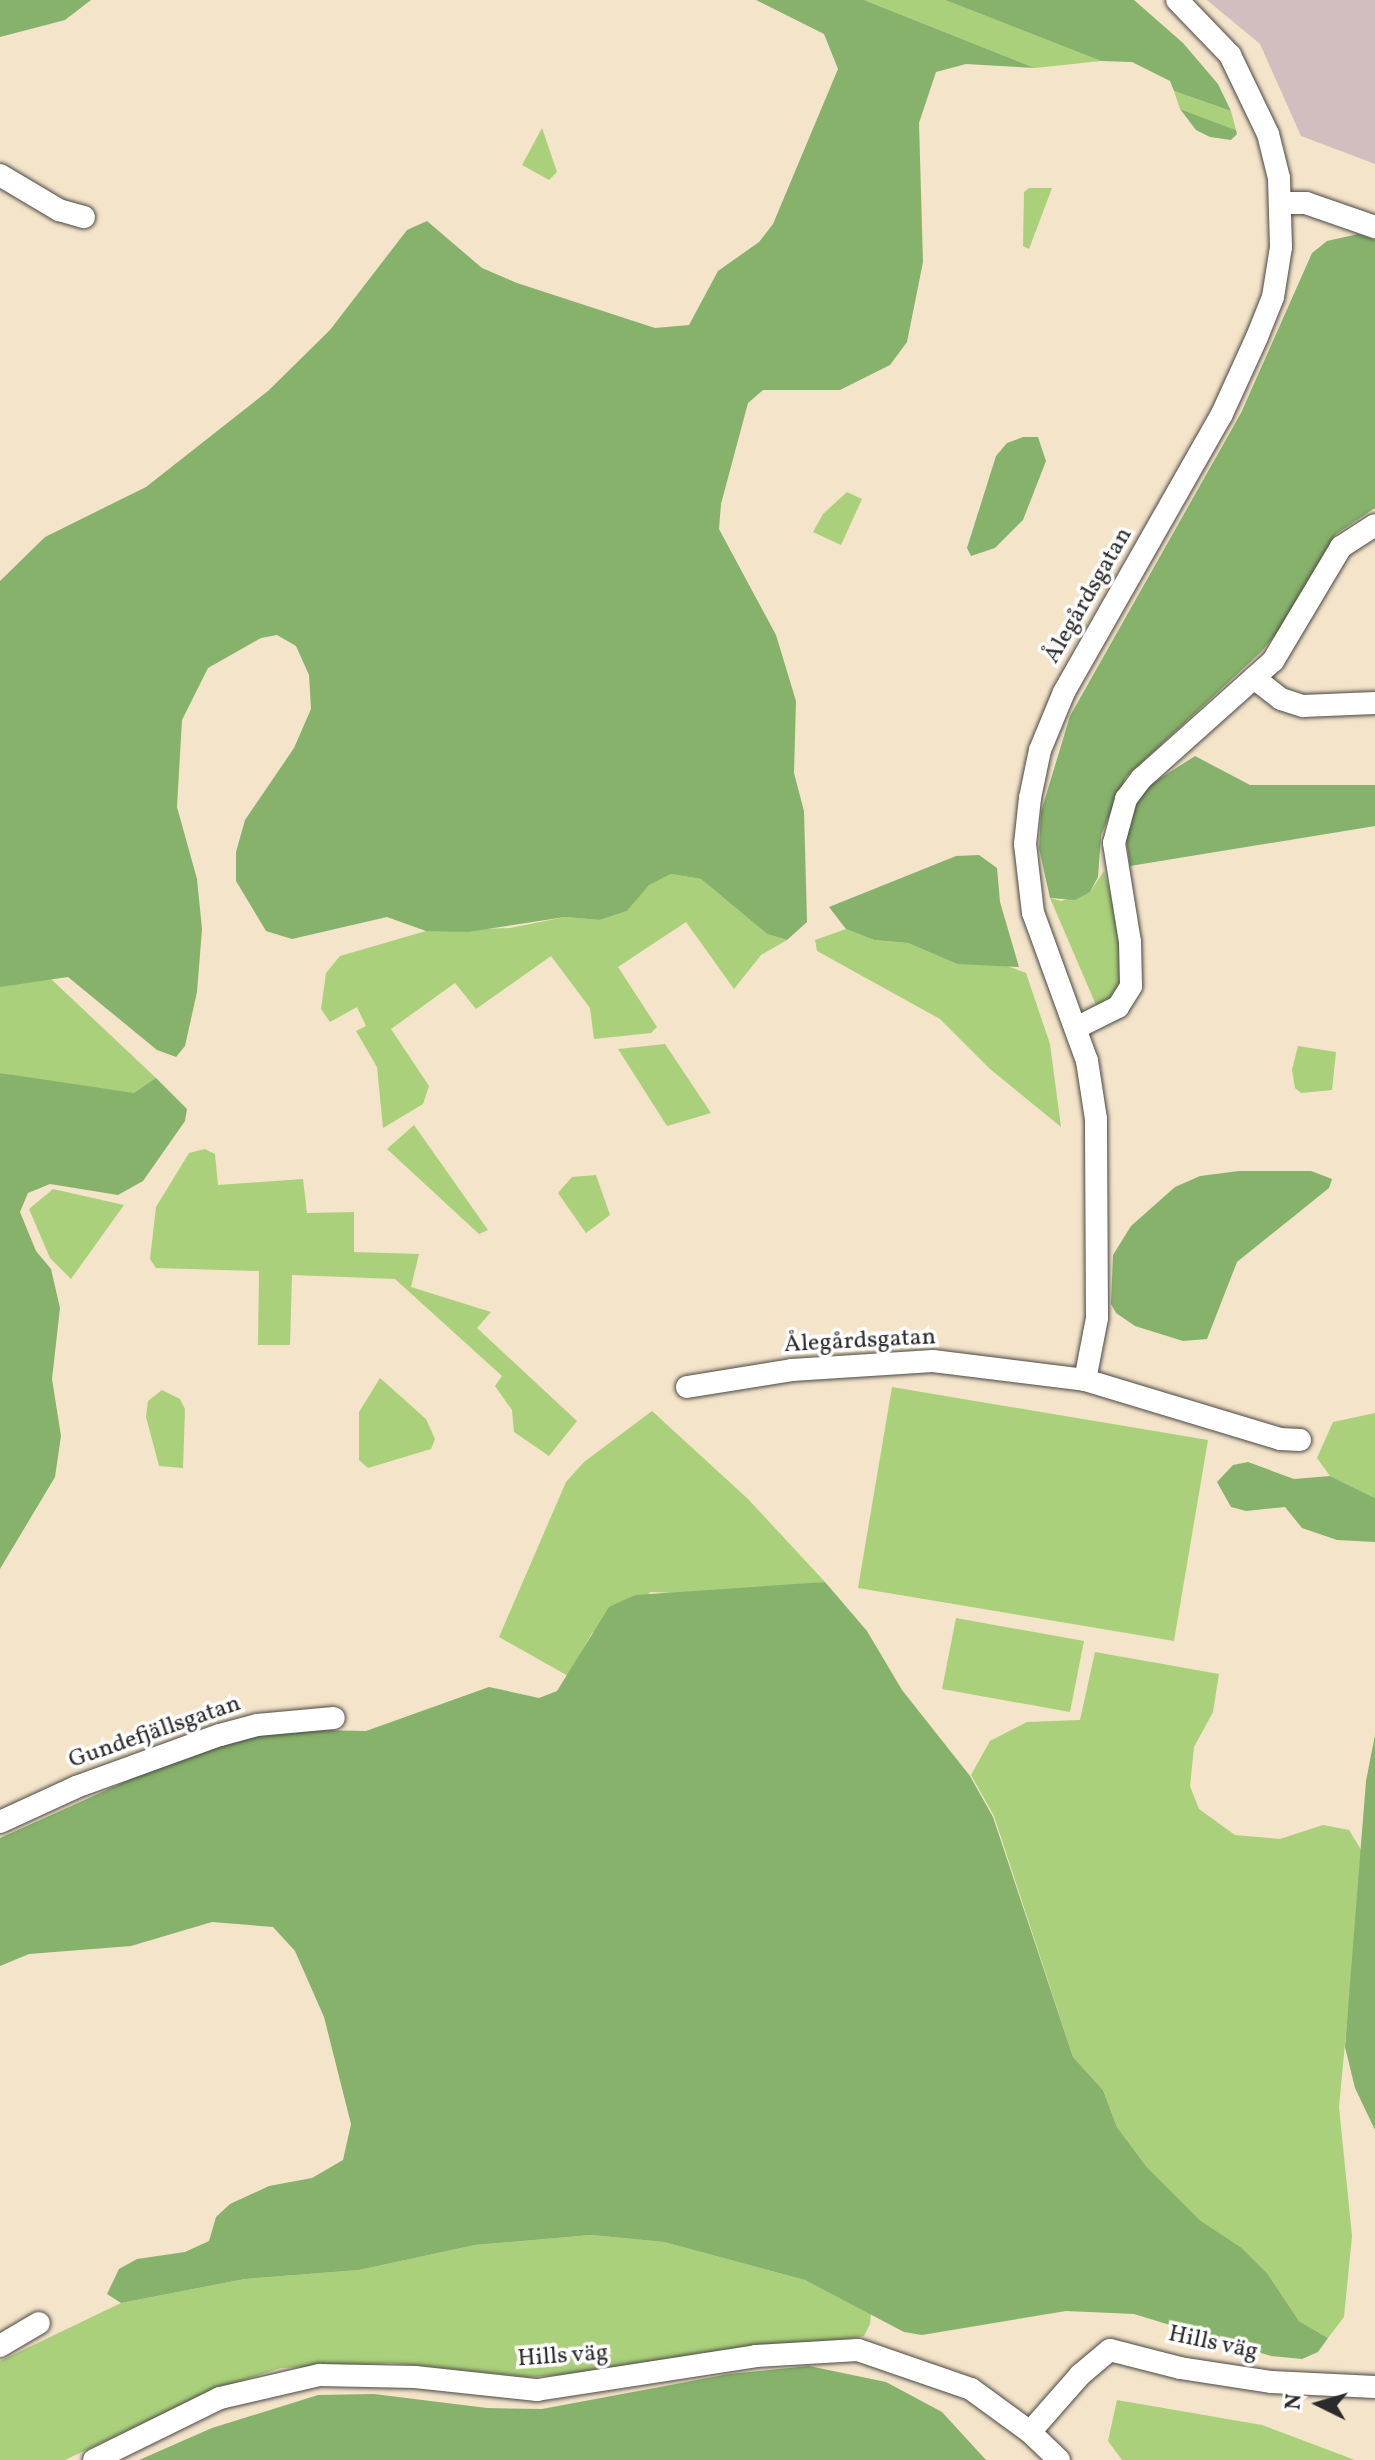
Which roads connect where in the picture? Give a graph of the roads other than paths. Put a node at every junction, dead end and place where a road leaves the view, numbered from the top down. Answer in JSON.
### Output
{"nodes":[{"id":1,"x":1177,"y":0,"type":"edge"},
{"id":2,"x":0,"y":175,"type":"edge"},
{"id":3,"x":1281,"y":203,"type":"junction"},
{"id":4,"x":84,"y":217,"type":"dead end"},
{"id":5,"x":1375,"y":227,"type":"edge"},
{"id":6,"x":1375,"y":525,"type":"edge"},
{"id":7,"x":1254,"y":678,"type":"junction"},
{"id":8,"x":1375,"y":703,"type":"edge"},
{"id":9,"x":1076,"y":1028,"type":"junction"},
{"id":10,"x":1085,"y":1380,"type":"junction"},
{"id":11,"x":687,"y":1387,"type":"dead end"},
{"id":12,"x":1300,"y":1440,"type":"dead end"},
{"id":13,"x":334,"y":1718,"type":"dead end"},
{"id":14,"x":0,"y":1822,"type":"edge"},
{"id":15,"x":39,"y":2323,"type":"dead end"},
{"id":16,"x":0,"y":2346,"type":"edge"},
{"id":17,"x":1375,"y":2387,"type":"edge"},
{"id":18,"x":1030,"y":2432,"type":"junction"},
{"id":19,"x":94,"y":2460,"type":"edge"},
{"id":20,"x":1059,"y":2460,"type":"edge"}],
"edges":[{"from":1,"to":3,"type":"street","name":"Ålegårdsgatan"},
{"from":2,"to":4,"type":"street"},
{"from":3,"to":5,"type":"street"},
{"from":3,"to":9,"type":"street","name":"Ålegårdsgatan"},
{"from":6,"to":7,"type":"street"},
{"from":7,"to":8,"type":"street"},
{"from":7,"to":9,"type":"street"},
{"from":9,"to":10,"type":"street","name":"Ålegårdsgatan"},
{"from":10,"to":11,"type":"street","name":"Ålegårdsgatan"},
{"from":10,"to":12,"type":"street","name":"Ålegårdsgatan"},
{"from":13,"to":14,"type":"street","name":"Gundefjällsgatan"},
{"from":15,"to":16,"type":"street"},
{"from":17,"to":18,"type":"street","name":"Hills väg"},
{"from":18,"to":19,"type":"street","name":"Hills väg"},
{"from":18,"to":20,"type":"street","name":"Hills väg"}]}
